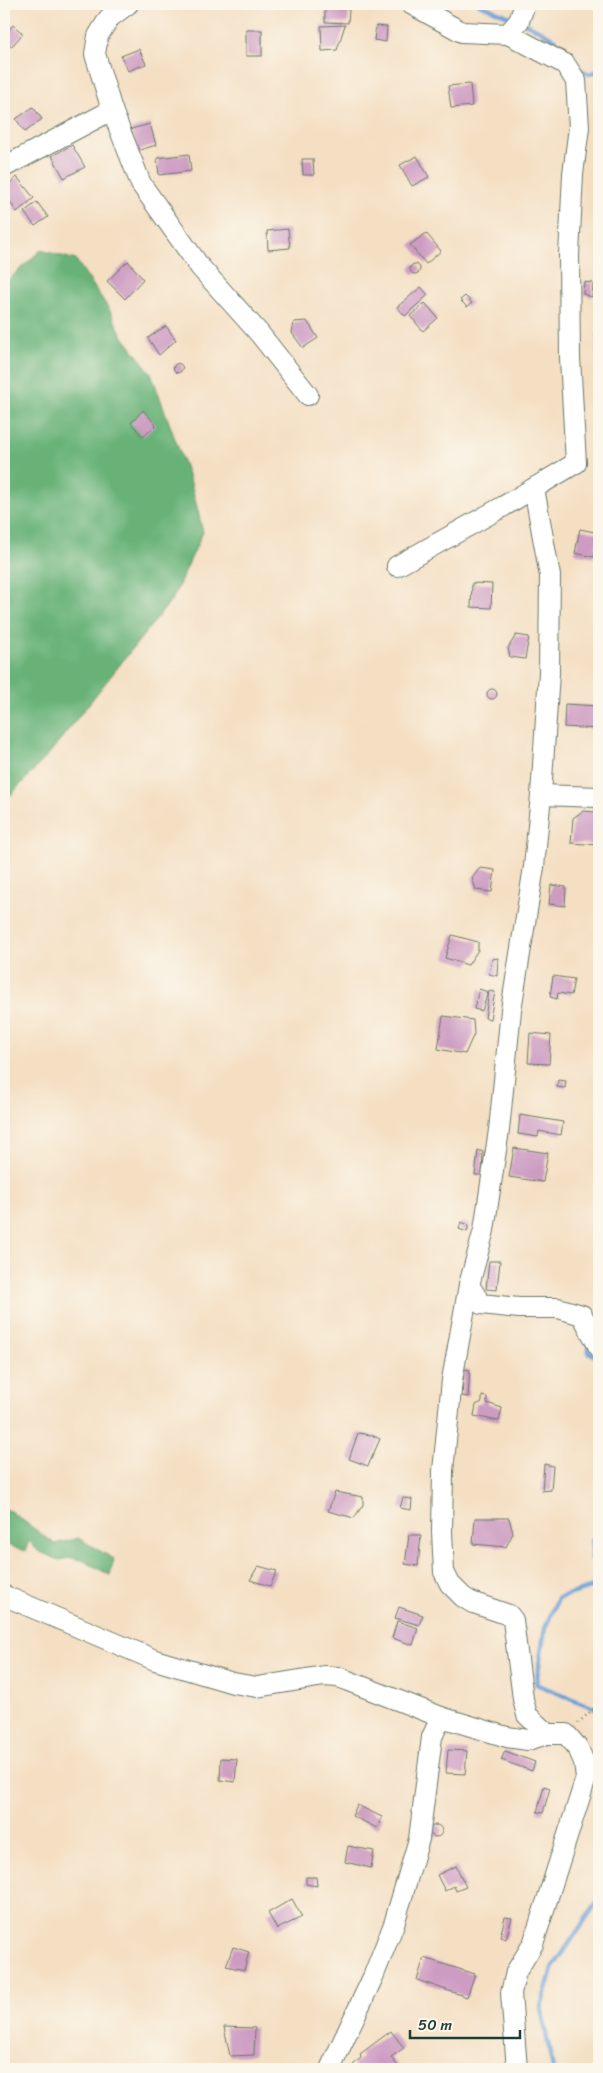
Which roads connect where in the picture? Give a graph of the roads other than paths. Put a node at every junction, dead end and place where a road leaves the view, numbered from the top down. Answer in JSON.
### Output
{"nodes":[{"id":1,"x":128,"y":4,"type":"edge"},
{"id":2,"x":411,"y":4,"type":"edge"},
{"id":3,"x":525,"y":4,"type":"edge"},
{"id":4,"x":508,"y":34,"type":"junction"},
{"id":5,"x":112,"y":110,"type":"junction"},
{"id":6,"x":4,"y":167,"type":"edge"},
{"id":7,"x":308,"y":395,"type":"dead end"},
{"id":8,"x":534,"y":488,"type":"junction"},
{"id":9,"x":397,"y":566,"type":"dead end"},
{"id":10,"x":541,"y":794,"type":"junction"},
{"id":11,"x":599,"y":797,"type":"edge"},
{"id":12,"x":469,"y":1285,"type":"junction"},
{"id":13,"x":599,"y":1347,"type":"edge"},
{"id":14,"x":5,"y":1596,"type":"edge"},
{"id":15,"x":441,"y":1717,"type":"junction"},
{"id":16,"x":556,"y":1734,"type":"junction"},
{"id":17,"x":330,"y":2069,"type":"edge"},
{"id":18,"x":517,"y":2069,"type":"edge"}],
"edges":[{"from":1,"to":5,"type":"street"},
{"from":2,"to":4,"type":"street"},
{"from":3,"to":4,"type":"street"},
{"from":4,"to":8,"type":"street"},
{"from":5,"to":6,"type":"street"},
{"from":5,"to":7,"type":"street"},
{"from":8,"to":9,"type":"street"},
{"from":8,"to":10,"type":"street"},
{"from":10,"to":11,"type":"street"},
{"from":10,"to":12,"type":"street"},
{"from":12,"to":13,"type":"street"},
{"from":12,"to":16,"type":"street"},
{"from":14,"to":15,"type":"street"},
{"from":15,"to":16,"type":"street"},
{"from":15,"to":17,"type":"street"},
{"from":16,"to":18,"type":"street"}]}
